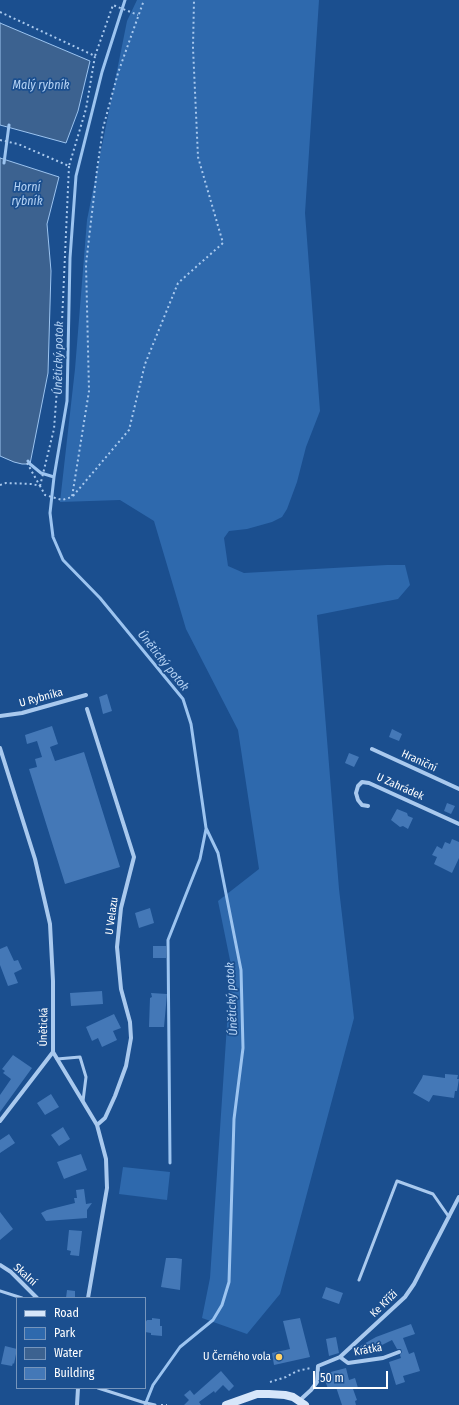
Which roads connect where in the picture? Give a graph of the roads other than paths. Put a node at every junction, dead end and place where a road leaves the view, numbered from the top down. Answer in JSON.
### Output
{"nodes":[{"id":1,"x":86,"y":695,"type":"dead end"},
{"id":2,"x":86,"y":709,"type":"dead end"},
{"id":3,"x":0,"y":716,"type":"edge"},
{"id":4,"x":0,"y":748,"type":"edge"},
{"id":5,"x":372,"y":749,"type":"dead end"},
{"id":6,"x":459,"y":789,"type":"edge"},
{"id":7,"x":368,"y":806,"type":"dead end"},
{"id":8,"x":459,"y":824,"type":"edge"},
{"id":9,"x":52,"y":1052,"type":"junction"},
{"id":10,"x":57,"y":1059,"type":"junction"},
{"id":11,"x":83,"y":1101,"type":"junction"},
{"id":12,"x":0,"y":1121,"type":"edge"},
{"id":13,"x":97,"y":1124,"type":"junction"},
{"id":14,"x":459,"y":1197,"type":"edge"},
{"id":15,"x":449,"y":1217,"type":"junction"},
{"id":16,"x":0,"y":1266,"type":"edge"},
{"id":17,"x":359,"y":1280,"type":"dead end"},
{"id":18,"x":0,"y":1291,"type":"edge"},
{"id":19,"x":19,"y":1297,"type":"edge"},
{"id":20,"x":36,"y":1297,"type":"edge"},
{"id":21,"x":88,"y":1297,"type":"edge"},
{"id":22,"x":399,"y":1352,"type":"dead end"},
{"id":23,"x":340,"y":1357,"type":"junction"},
{"id":24,"x":78,"y":1389,"type":"edge"},
{"id":25,"x":101,"y":1389,"type":"edge"},
{"id":26,"x":302,"y":1403,"type":"edge"},
{"id":27,"x":77,"y":1405,"type":"edge"},
{"id":28,"x":155,"y":1405,"type":"edge"},
{"id":29,"x":226,"y":1405,"type":"edge"}],
"edges":[{"from":1,"to":3,"type":"street","name":"U Rybníka"},
{"from":2,"to":13,"type":"street","name":"U Velazu"},
{"from":4,"to":9,"type":"street","name":"Únětická"},
{"from":5,"to":6,"type":"street","name":"Hraniční"},
{"from":7,"to":8,"type":"street","name":"U Zahrádek"},
{"from":9,"to":10,"type":"street","name":"Únětická"},
{"from":9,"to":12,"type":"street"},
{"from":10,"to":11,"type":"street","name":"Únětická"},
{"from":10,"to":11,"type":"lane"},
{"from":11,"to":13,"type":"street","name":"Únětická"},
{"from":13,"to":21,"type":"street","name":"Únětická"},
{"from":14,"to":15,"type":"street","name":"Ke Kříži"},
{"from":15,"to":17,"type":"lane"},
{"from":15,"to":23,"type":"street","name":"Ke Kříži"},
{"from":16,"to":20,"type":"street","name":"Skalní"},
{"from":18,"to":19,"type":"lane"},
{"from":22,"to":23,"type":"street","name":"Krátká"},
{"from":23,"to":26,"type":"street","name":"Ke Kříži"},
{"from":24,"to":27,"type":"street"},
{"from":25,"to":28,"type":"lane"},
{"from":26,"to":29,"type":"main road"}]}
